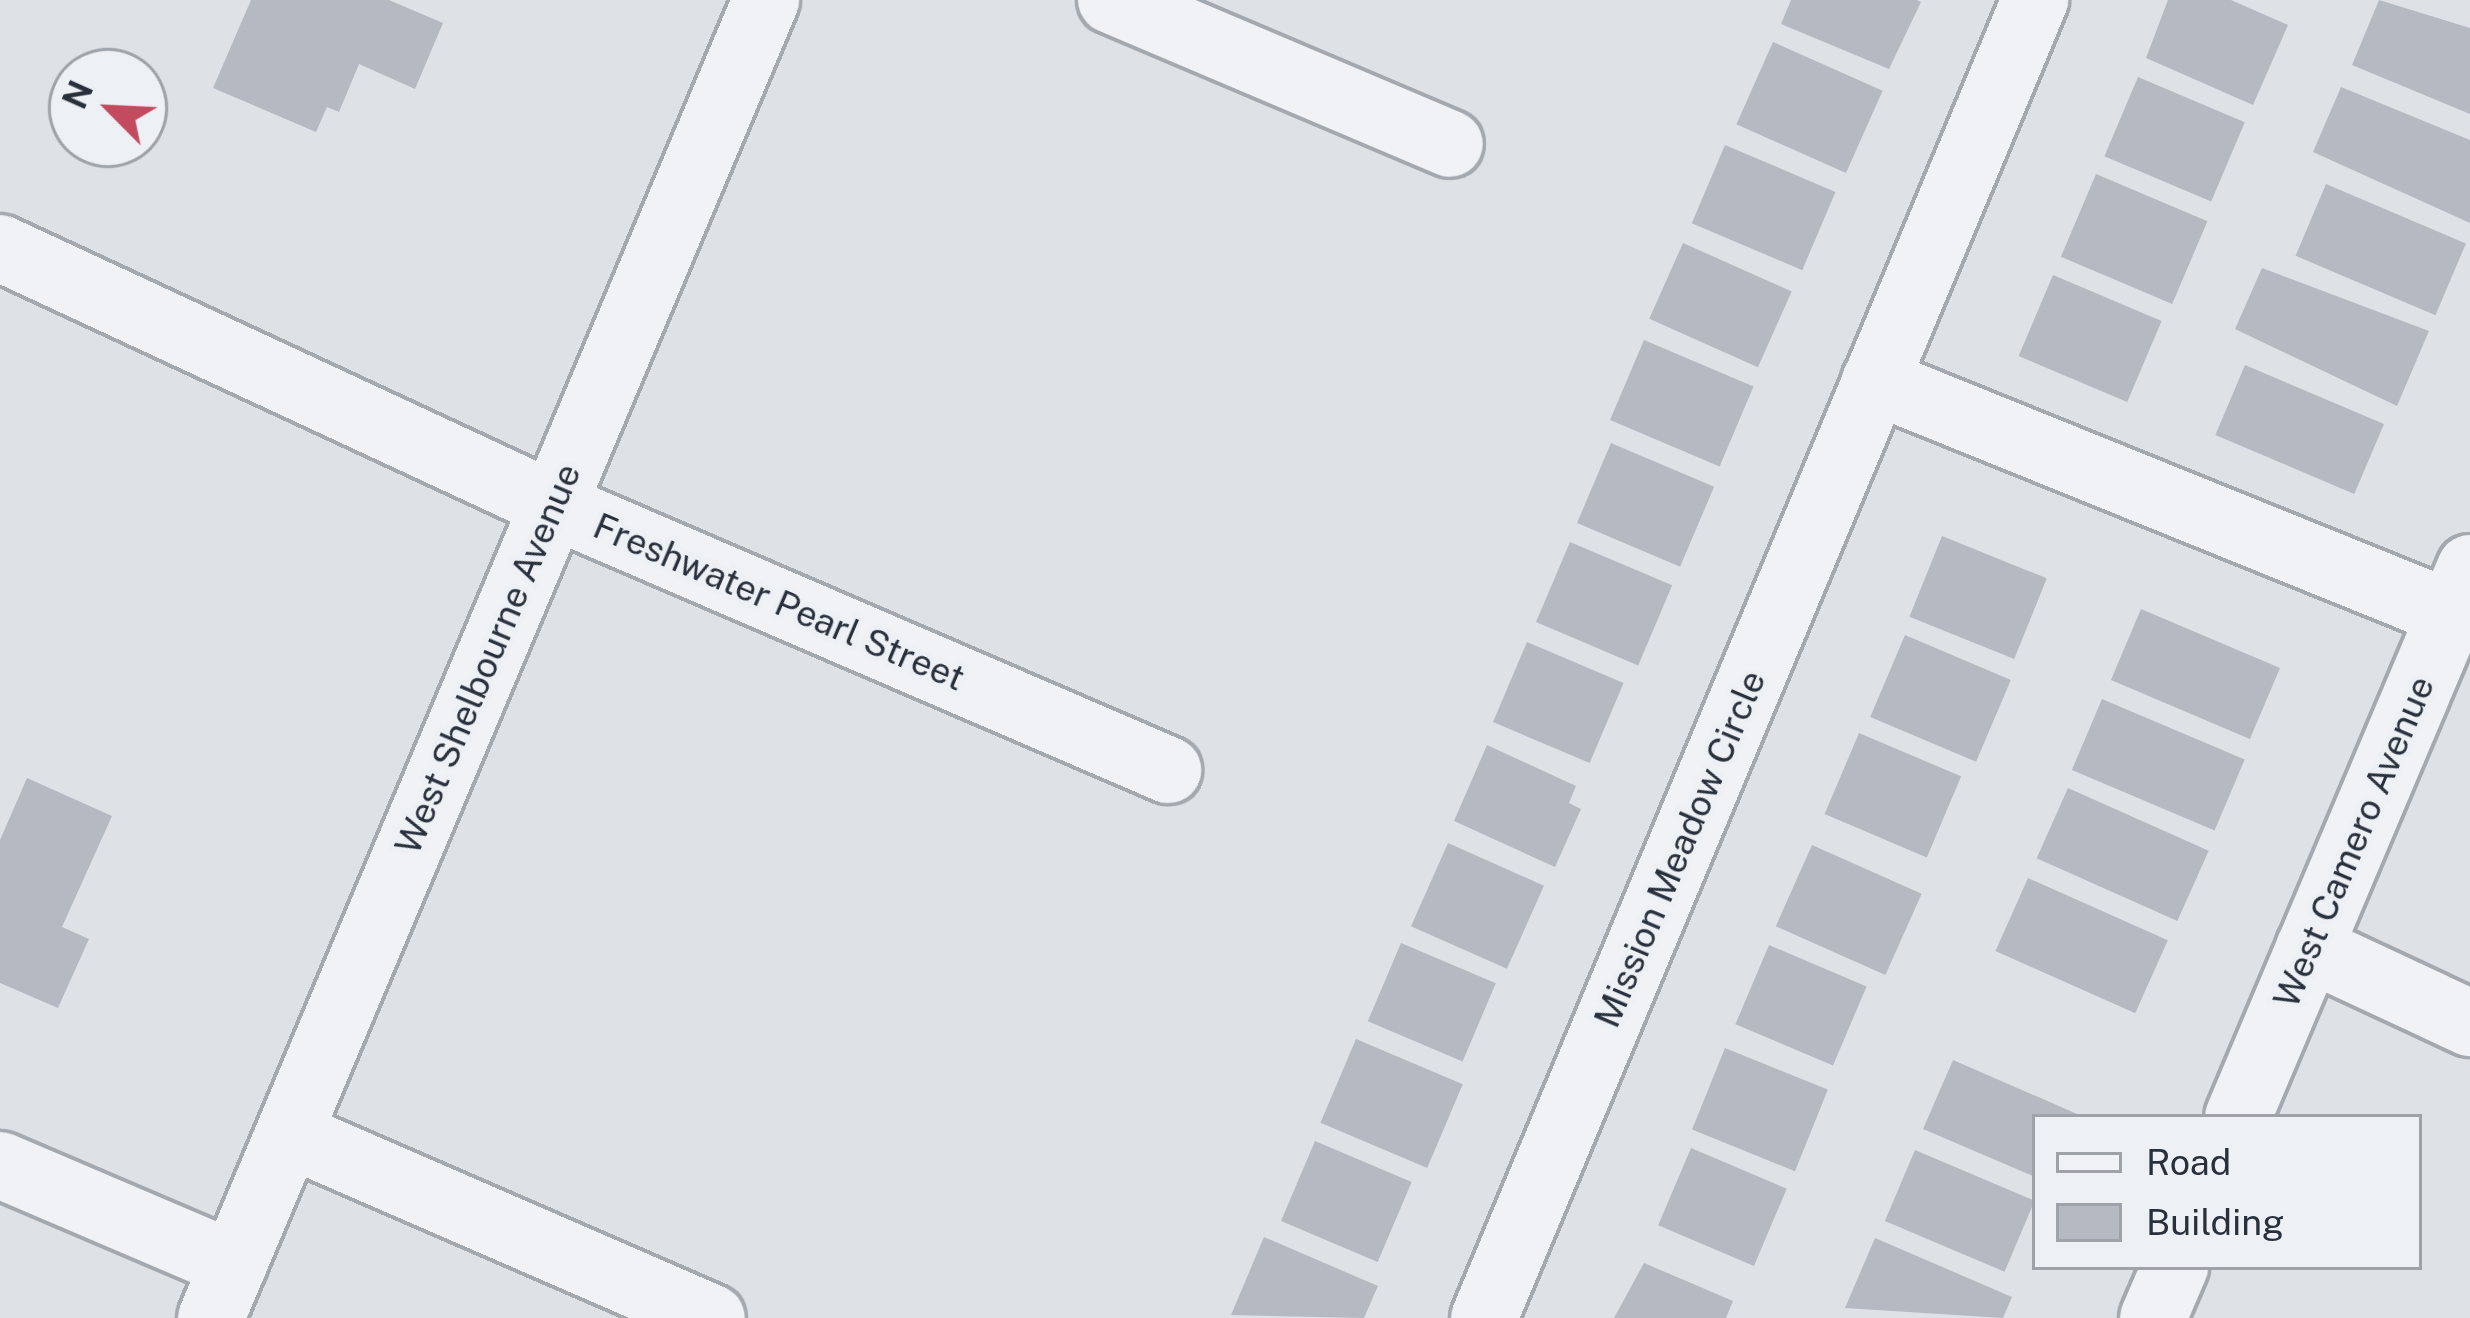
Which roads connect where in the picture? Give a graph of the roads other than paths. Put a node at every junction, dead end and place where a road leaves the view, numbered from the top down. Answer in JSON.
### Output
{"nodes":[{"id":1,"x":766,"y":0,"type":"edge"},
{"id":2,"x":1111,"y":0,"type":"edge"},
{"id":3,"x":2035,"y":0,"type":"edge"},
{"id":4,"x":1450,"y":144,"type":"dead end"},
{"id":5,"x":0,"y":248,"type":"edge"},
{"id":6,"x":1876,"y":381,"type":"junction"},
{"id":7,"x":553,"y":505,"type":"junction"},
{"id":8,"x":2460,"y":591,"type":"edge"},
{"id":9,"x":1168,"y":770,"type":"dead end"},
{"id":10,"x":2309,"y":948,"type":"junction"},
{"id":11,"x":2470,"y":1022,"type":"edge"},
{"id":12,"x":2239,"y":1114,"type":"edge"},
{"id":13,"x":289,"y":1134,"type":"junction"},
{"id":14,"x":0,"y":1165,"type":"edge"},
{"id":15,"x":2174,"y":1270,"type":"edge"},
{"id":16,"x":223,"y":1291,"type":"edge"},
{"id":17,"x":712,"y":1318,"type":"edge"},
{"id":18,"x":1484,"y":1318,"type":"edge"},
{"id":19,"x":2153,"y":1318,"type":"edge"}],
"edges":[{"from":1,"to":7,"type":"street","name":"West Shelbourne Avenue"},
{"from":2,"to":4,"type":"street"},
{"from":3,"to":6,"type":"street","name":"Mission Meadow Circle"},
{"from":5,"to":7,"type":"street","name":"Freshwater Pearl Street"},
{"from":6,"to":8,"type":"street"},
{"from":6,"to":18,"type":"street","name":"Mission Meadow Circle"},
{"from":7,"to":9,"type":"street","name":"Freshwater Pearl Street"},
{"from":7,"to":13,"type":"street","name":"West Shelbourne Avenue"},
{"from":8,"to":10,"type":"street","name":"West Camero Avenue"},
{"from":10,"to":11,"type":"street"},
{"from":10,"to":12,"type":"street","name":"West Camero Avenue"},
{"from":13,"to":16,"type":"street","name":"West Shelbourne Avenue"},
{"from":13,"to":17,"type":"street"},
{"from":14,"to":16,"type":"street"},
{"from":15,"to":19,"type":"street"}]}
